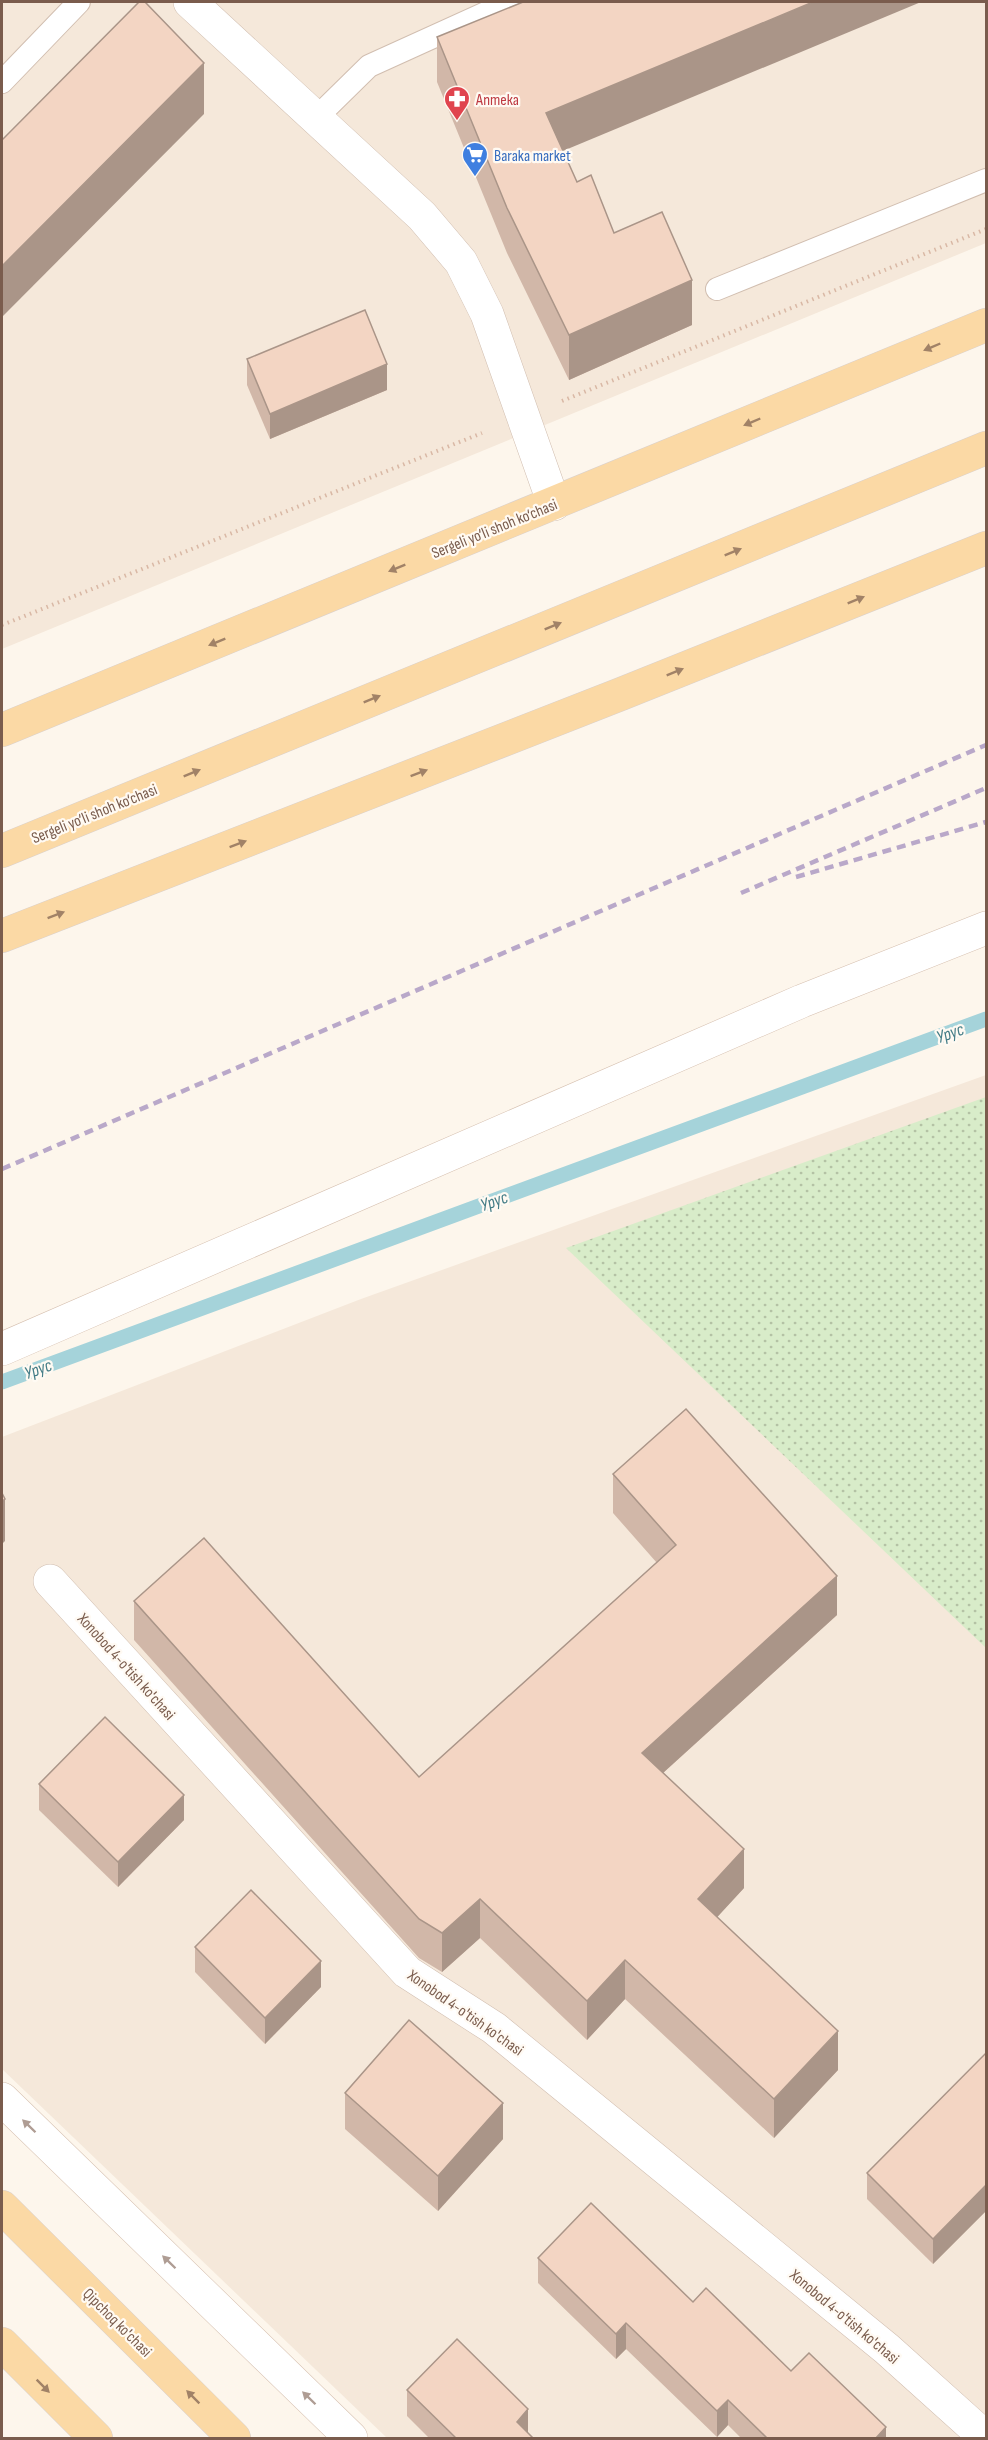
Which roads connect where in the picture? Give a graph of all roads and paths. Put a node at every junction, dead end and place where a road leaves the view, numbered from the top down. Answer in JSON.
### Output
{"nodes":[{"id":1,"x":79,"y":2,"type":"edge"},
{"id":2,"x":190,"y":2,"type":"edge"},
{"id":3,"x":510,"y":2,"type":"edge"},
{"id":4,"x":2,"y":82,"type":"edge"},
{"id":5,"x":315,"y":119,"type":"junction"},
{"id":6,"x":987,"y":180,"type":"edge"},
{"id":7,"x":717,"y":289,"type":"dead end"},
{"id":8,"x":987,"y":325,"type":"edge"},
{"id":9,"x":987,"y":448,"type":"edge"},
{"id":10,"x":554,"y":504,"type":"junction"},
{"id":11,"x":987,"y":548,"type":"edge"},
{"id":12,"x":2,"y":730,"type":"edge"},
{"id":13,"x":2,"y":851,"type":"edge"},
{"id":14,"x":987,"y":928,"type":"edge"},
{"id":15,"x":2,"y":936,"type":"edge"},
{"id":16,"x":2,"y":1349,"type":"edge"},
{"id":17,"x":50,"y":1581,"type":"dead end"},
{"id":18,"x":2,"y":2099,"type":"edge"},
{"id":19,"x":2,"y":2190,"type":"edge"},
{"id":20,"x":2,"y":2207,"type":"edge"},
{"id":21,"x":36,"y":2240,"type":"junction"},
{"id":22,"x":2,"y":2344,"type":"edge"},
{"id":23,"x":96,"y":2439,"type":"edge"},
{"id":24,"x":234,"y":2439,"type":"edge"},
{"id":25,"x":351,"y":2439,"type":"edge"},
{"id":26,"x":986,"y":2439,"type":"edge"}],
"edges":[{"from":1,"to":4,"type":"lane"},
{"from":2,"to":5,"type":"street"},
{"from":3,"to":5,"type":"lane"},
{"from":5,"to":10,"type":"street"},
{"from":6,"to":7,"type":"lane"},
{"from":8,"to":10,"type":"main road","name":"Sergeli yo‘li shoh ko‘chasi","one_way":true},
{"from":13,"to":9,"type":"main road","name":"Sergeli yo‘li shoh ko‘chasi","one_way":true},
{"from":10,"to":12,"type":"main road","name":"Sergeli yo‘li shoh ko‘chasi","one_way":true},
{"from":15,"to":11,"type":"main road","one_way":true},
{"from":14,"to":16,"type":"street"},
{"from":17,"to":26,"type":"street","name":"Xonobod 4-o'tish ko'chasi"},
{"from":25,"to":18,"type":"street","one_way":true},
{"from":19,"to":21,"type":"main road"},
{"from":20,"to":21,"type":"main road","name":"Qipchoq ko'chasi"},
{"from":24,"to":21,"type":"main road","name":"Qipchoq ko'chasi","one_way":true},
{"from":22,"to":23,"type":"main road","one_way":true}]}
